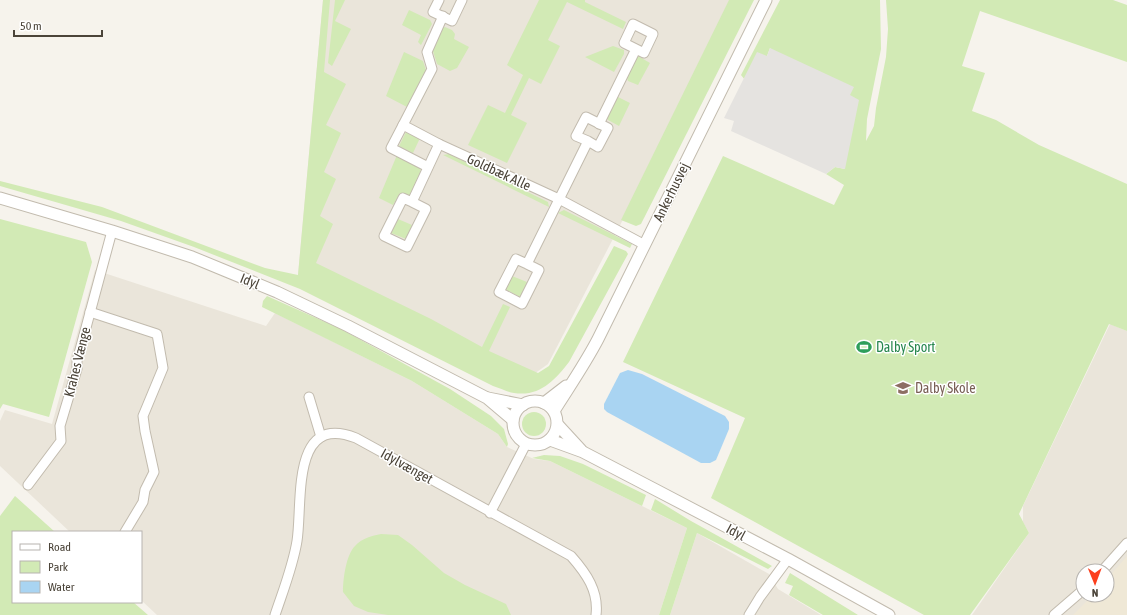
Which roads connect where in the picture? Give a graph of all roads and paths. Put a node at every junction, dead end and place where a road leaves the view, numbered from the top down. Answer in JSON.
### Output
{"nodes":[{"id":1,"x":439,"y":0,"type":"edge"},
{"id":2,"x":462,"y":0,"type":"edge"},
{"id":3,"x":766,"y":0,"type":"edge"},
{"id":4,"x":443,"y":16,"type":"junction"},
{"id":5,"x":636,"y":49,"type":"dead end"},
{"id":6,"x":599,"y":124,"type":"junction"},
{"id":7,"x":403,"y":125,"type":"junction"},
{"id":8,"x":588,"y":141,"type":"junction"},
{"id":9,"x":439,"y":144,"type":"junction"},
{"id":10,"x":428,"y":167,"type":"junction"},
{"id":11,"x":0,"y":198,"type":"edge"},
{"id":12,"x":559,"y":200,"type":"junction"},
{"id":13,"x":412,"y":202,"type":"junction"},
{"id":14,"x":112,"y":231,"type":"junction"},
{"id":15,"x":645,"y":245,"type":"junction"},
{"id":16,"x":527,"y":264,"type":"junction"},
{"id":17,"x":90,"y":312,"type":"junction"},
{"id":18,"x":572,"y":382,"type":"junction"},
{"id":19,"x":309,"y":397,"type":"dead end"},
{"id":20,"x":487,"y":398,"type":"junction"},
{"id":21,"x":544,"y":403,"type":"junction"},
{"id":22,"x":523,"y":405,"type":"junction"},
{"id":23,"x":554,"y":411,"type":"junction"},
{"id":24,"x":513,"y":420,"type":"junction"},
{"id":25,"x":558,"y":425,"type":"junction"},
{"id":26,"x":321,"y":437,"type":"junction"},
{"id":27,"x":550,"y":440,"type":"junction"},
{"id":28,"x":526,"y":444,"type":"junction"},
{"id":29,"x":583,"y":452,"type":"junction"},
{"id":30,"x":28,"y":485,"type":"dead end"},
{"id":31,"x":490,"y":513,"type":"junction"},
{"id":32,"x":126,"y":531,"type":"edge"},
{"id":33,"x":1127,"y":543,"type":"edge"},
{"id":34,"x":788,"y":559,"type":"junction"},
{"id":35,"x":1109,"y":563,"type":"edge"},
{"id":36,"x":1075,"y":597,"type":"edge"},
{"id":37,"x":275,"y":615,"type":"edge"},
{"id":38,"x":596,"y":615,"type":"edge"},
{"id":39,"x":749,"y":615,"type":"edge"},
{"id":40,"x":889,"y":615,"type":"edge"},
{"id":41,"x":1054,"y":615,"type":"edge"}],
"edges":[{"from":1,"to":4,"type":"street"},
{"from":2,"to":4,"type":"street"},
{"from":3,"to":15,"type":"street","name":"Ankerhusvej"},
{"from":4,"to":7,"type":"street"},
{"from":5,"to":6,"type":"street"},
{"from":6,"to":8,"type":"street"},
{"from":6,"to":8,"type":"street"},
{"from":7,"to":9,"type":"street","name":"Goldbæk Alle"},
{"from":7,"to":10,"type":"street"},
{"from":8,"to":12,"type":"street"},
{"from":9,"to":10,"type":"street"},
{"from":9,"to":12,"type":"street","name":"Goldbæk Alle"},
{"from":10,"to":13,"type":"street"},
{"from":11,"to":14,"type":"street","name":"Idyl"},
{"from":12,"to":15,"type":"street","name":"Goldbæk Alle"},
{"from":12,"to":16,"type":"street"},
{"from":13,"to":13,"type":"street"},
{"from":14,"to":17,"type":"street","name":"Krahes Vænge"},
{"from":14,"to":20,"type":"street","name":"Idyl"},
{"from":15,"to":18,"type":"street","name":"Ankerhusvej"},
{"from":16,"to":16,"type":"street"},
{"from":17,"to":30,"type":"street","name":"Krahes Vænge"},
{"from":17,"to":32,"type":"street"},
{"from":18,"to":21,"type":"street","name":"Ankerhusvej"},
{"from":18,"to":23,"type":"street","name":"Ankerhusvej"},
{"from":19,"to":26,"type":"street"},
{"from":20,"to":22,"type":"street","name":"Idyl"},
{"from":20,"to":24,"type":"street","name":"Idyl"},
{"from":21,"to":22,"type":"street"},
{"from":21,"to":23,"type":"street"},
{"from":22,"to":24,"type":"street"},
{"from":23,"to":25,"type":"street"},
{"from":24,"to":28,"type":"street"},
{"from":25,"to":27,"type":"street"},
{"from":25,"to":29,"type":"street","name":"Idyl"},
{"from":26,"to":31,"type":"street","name":"Idylvænget"},
{"from":26,"to":37,"type":"street"},
{"from":27,"to":28,"type":"street"},
{"from":27,"to":29,"type":"street","name":"Idyl"},
{"from":28,"to":31,"type":"street"},
{"from":29,"to":34,"type":"street","name":"Idyl"},
{"from":31,"to":38,"type":"street","name":"Idylvænget"},
{"from":33,"to":35,"type":"street"},
{"from":34,"to":39,"type":"street"},
{"from":34,"to":40,"type":"street","name":"Idyl"},
{"from":36,"to":41,"type":"street"}]}
